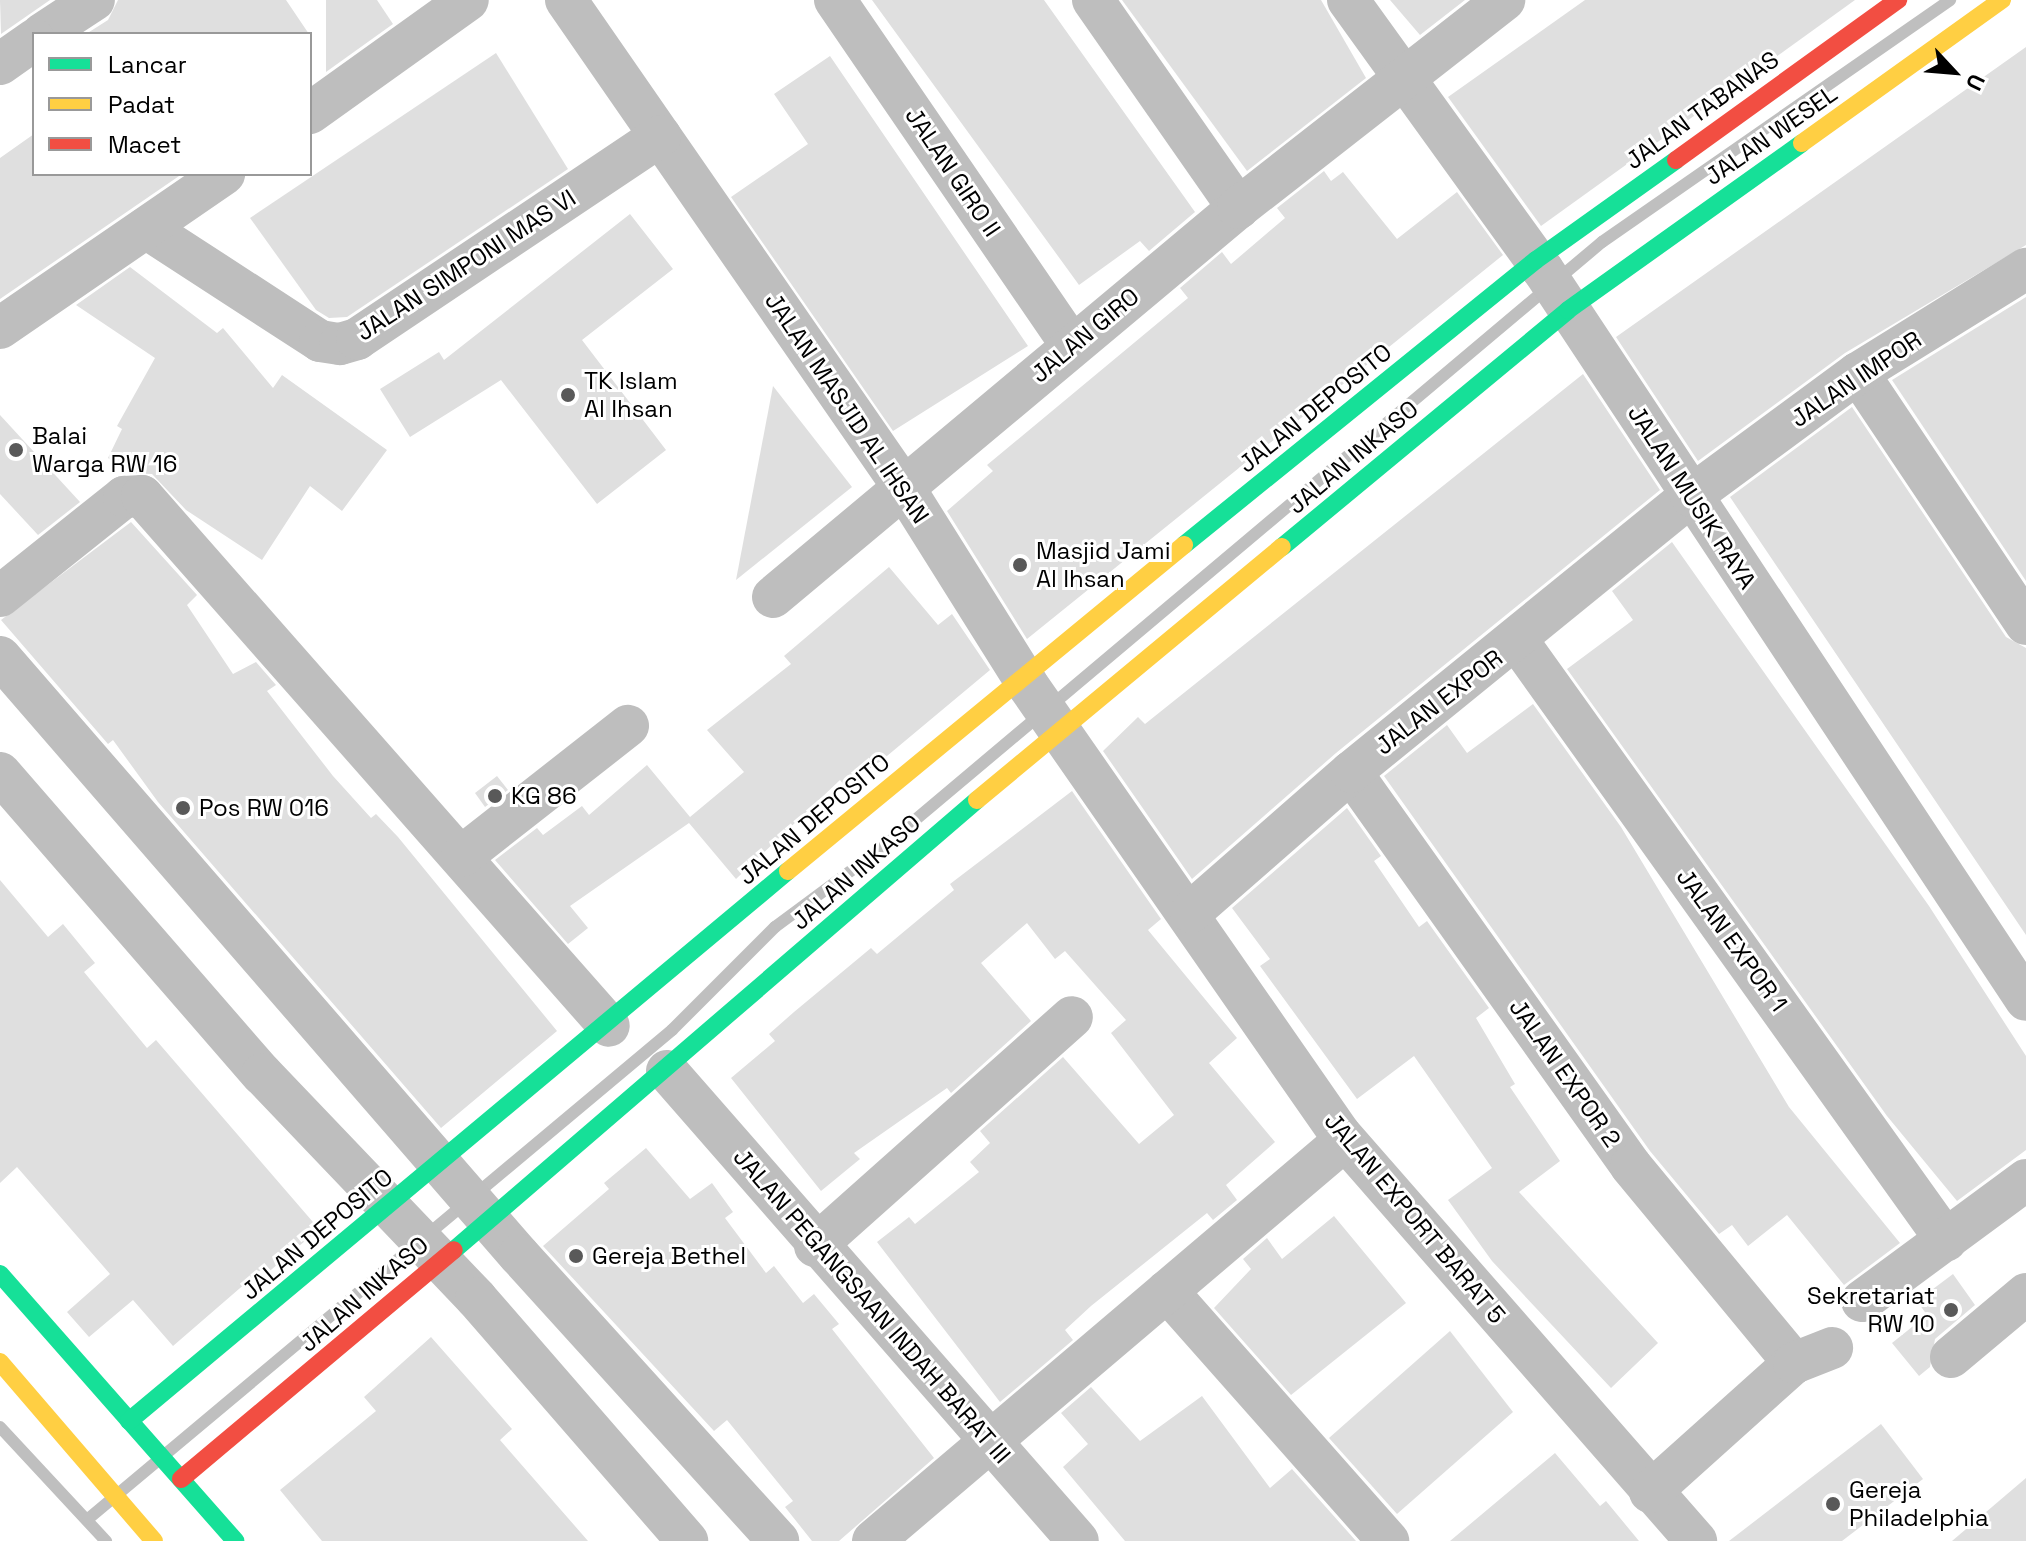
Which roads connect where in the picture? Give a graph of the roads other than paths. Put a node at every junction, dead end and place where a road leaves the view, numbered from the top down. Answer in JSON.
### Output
{"nodes":[{"id":1,"x":94,"y":0,"type":"edge"},
{"id":2,"x":468,"y":0,"type":"edge"},
{"id":3,"x":835,"y":0,"type":"edge"},
{"id":4,"x":1093,"y":0,"type":"edge"},
{"id":5,"x":1348,"y":0,"type":"edge"},
{"id":6,"x":1504,"y":0,"type":"edge"},
{"id":7,"x":1898,"y":0,"type":"edge"},
{"id":8,"x":2002,"y":0,"type":"edge"},
{"id":9,"x":580,"y":5,"type":"edge"},
{"id":10,"x":45,"y":32,"type":"edge"},
{"id":11,"x":32,"y":41,"type":"edge"},
{"id":12,"x":0,"y":64,"type":"edge"},
{"id":13,"x":1401,"y":78,"type":"junction"},
{"id":14,"x":312,"y":112,"type":"edge"},
{"id":15,"x":660,"y":136,"type":"junction"},
{"id":16,"x":221,"y":176,"type":"edge"},
{"id":17,"x":1238,"y":208,"type":"junction"},
{"id":18,"x":146,"y":228,"type":"junction"},
{"id":19,"x":2026,"y":269,"type":"edge"},
{"id":20,"x":1552,"y":285,"type":"junction"},
{"id":21,"x":0,"y":328,"type":"edge"},
{"id":22,"x":1071,"y":345,"type":"junction"},
{"id":23,"x":1858,"y":373,"type":"junction"},
{"id":24,"x":906,"y":491,"type":"junction"},
{"id":25,"x":1691,"y":496,"type":"junction"},
{"id":26,"x":0,"y":596,"type":"edge"},
{"id":27,"x":773,"y":597,"type":"dead end"},
{"id":28,"x":2026,"y":624,"type":"edge"},
{"id":29,"x":1517,"y":640,"type":"junction"},
{"id":30,"x":0,"y":657,"type":"edge"},
{"id":31,"x":1024,"y":680,"type":"junction"},
{"id":32,"x":1056,"y":724,"type":"junction"},
{"id":33,"x":628,"y":726,"type":"dead end"},
{"id":34,"x":1351,"y":772,"type":"junction"},
{"id":35,"x":0,"y":773,"type":"edge"},
{"id":36,"x":462,"y":856,"type":"junction"},
{"id":37,"x":1191,"y":912,"type":"junction"},
{"id":38,"x":2026,"y":1000,"type":"edge"},
{"id":39,"x":1072,"y":1017,"type":"dead end"},
{"id":40,"x":609,"y":1026,"type":"junction"},
{"id":41,"x":667,"y":1071,"type":"junction"},
{"id":42,"x":1345,"y":1140,"type":"junction"},
{"id":43,"x":448,"y":1170,"type":"junction"},
{"id":44,"x":2026,"y":1180,"type":"edge"},
{"id":45,"x":397,"y":1213,"type":"junction"},
{"id":46,"x":486,"y":1217,"type":"junction"},
{"id":47,"x":1946,"y":1240,"type":"junction"},
{"id":48,"x":815,"y":1246,"type":"junction"},
{"id":49,"x":436,"y":1257,"type":"junction"},
{"id":50,"x":0,"y":1274,"type":"edge"},
{"id":51,"x":1167,"y":1291,"type":"junction"},
{"id":52,"x":2026,"y":1294,"type":"edge"},
{"id":53,"x":1862,"y":1301,"type":"dead end"},
{"id":54,"x":1951,"y":1357,"type":"dead end"},
{"id":55,"x":0,"y":1362,"type":"edge"},
{"id":56,"x":129,"y":1421,"type":"junction"},
{"id":57,"x":990,"y":1441,"type":"junction"},
{"id":58,"x":176,"y":1473,"type":"junction"},
{"id":59,"x":1650,"y":1492,"type":"junction"},
{"id":60,"x":154,"y":1541,"type":"edge"},
{"id":61,"x":235,"y":1541,"type":"edge"},
{"id":62,"x":687,"y":1541,"type":"edge"},
{"id":63,"x":778,"y":1541,"type":"edge"},
{"id":64,"x":873,"y":1541,"type":"edge"},
{"id":65,"x":1078,"y":1541,"type":"edge"},
{"id":66,"x":1388,"y":1541,"type":"edge"},
{"id":67,"x":1696,"y":1541,"type":"edge"}],
"edges":[{"from":1,"to":10,"type":"street"},
{"from":2,"to":14,"type":"street"},
{"from":3,"to":22,"type":"street","name":"JALAN GIRO II"},
{"from":4,"to":17,"type":"street"},
{"from":5,"to":13,"type":"street","name":"JALAN MUSIK RAYA"},
{"from":6,"to":13,"type":"street","name":"JALAN GIRO"},
{"from":7,"to":20,"type":"street","name":"JALAN TABANAS"},
{"from":8,"to":20,"type":"street","name":"JALAN WESEL"},
{"from":9,"to":15,"type":"street","name":"JALAN MASJID AL IHSAN"},
{"from":11,"to":12,"type":"street"},
{"from":13,"to":17,"type":"street","name":"JALAN GIRO"},
{"from":13,"to":20,"type":"street","name":"JALAN MUSIK RAYA"},
{"from":15,"to":18,"type":"street","name":"JALAN SIMPONI MAS VI"},
{"from":15,"to":24,"type":"street","name":"JALAN MASJID AL IHSAN"},
{"from":16,"to":18,"type":"street"},
{"from":17,"to":22,"type":"street","name":"JALAN GIRO"},
{"from":18,"to":21,"type":"street"},
{"from":19,"to":23,"type":"street","name":"JALAN IMPOR"},
{"from":20,"to":25,"type":"street","name":"JALAN MUSIK RAYA"},
{"from":20,"to":31,"type":"street","name":"JALAN DEPOSITO"},
{"from":20,"to":32,"type":"street","name":"JALAN INKASO"},
{"from":22,"to":24,"type":"street","name":"JALAN GIRO"},
{"from":23,"to":25,"type":"street","name":"JALAN IMPOR"},
{"from":23,"to":28,"type":"street"},
{"from":24,"to":27,"type":"street","name":"JALAN GIRO"},
{"from":24,"to":31,"type":"street","name":"JALAN MASJID AL IHSAN"},
{"from":25,"to":29,"type":"street","name":"JALAN EXPOR"},
{"from":25,"to":38,"type":"street","name":"JALAN MUSIK RAYA"},
{"from":26,"to":36,"type":"street"},
{"from":29,"to":34,"type":"street","name":"JALAN EXPOR"},
{"from":29,"to":47,"type":"street","name":"JALAN EXPOR 1"},
{"from":30,"to":43,"type":"street"},
{"from":31,"to":32,"type":"street","name":"JALAN MASJID AL IHSAN"},
{"from":31,"to":40,"type":"street","name":"JALAN DEPOSITO"},
{"from":32,"to":37,"type":"street","name":"JALAN EXPORT BARAT 5"},
{"from":32,"to":41,"type":"street","name":"JALAN INKASO"},
{"from":33,"to":36,"type":"street"},
{"from":34,"to":37,"type":"street","name":"JALAN EXPOR"},
{"from":34,"to":59,"type":"street","name":"JALAN EXPOR 2"},
{"from":35,"to":45,"type":"street"},
{"from":36,"to":40,"type":"street"},
{"from":37,"to":42,"type":"street","name":"JALAN EXPORT BARAT 5"},
{"from":39,"to":48,"type":"street"},
{"from":40,"to":43,"type":"street","name":"JALAN DEPOSITO"},
{"from":41,"to":46,"type":"street","name":"JALAN INKASO"},
{"from":41,"to":48,"type":"street","name":"JALAN PEGANGSAAN INDAH BARAT III"},
{"from":42,"to":51,"type":"street"},
{"from":42,"to":59,"type":"street","name":"JALAN EXPORT BARAT 5"},
{"from":43,"to":45,"type":"street","name":"JALAN DEPOSITO"},
{"from":43,"to":46,"type":"street"},
{"from":44,"to":47,"type":"street"},
{"from":45,"to":49,"type":"street"},
{"from":45,"to":56,"type":"street","name":"JALAN DEPOSITO"},
{"from":46,"to":49,"type":"street","name":"JALAN INKASO"},
{"from":46,"to":63,"type":"street"},
{"from":47,"to":53,"type":"street"},
{"from":48,"to":57,"type":"street","name":"JALAN PEGANGSAAN INDAH BARAT III"},
{"from":49,"to":58,"type":"street","name":"JALAN INKASO"},
{"from":49,"to":62,"type":"street"},
{"from":50,"to":56,"type":"street"},
{"from":51,"to":57,"type":"street"},
{"from":51,"to":66,"type":"street"},
{"from":52,"to":54,"type":"street"},
{"from":55,"to":60,"type":"street"},
{"from":56,"to":58,"type":"street"},
{"from":57,"to":64,"type":"street"},
{"from":57,"to":65,"type":"street","name":"JALAN PEGANGSAAN INDAH BARAT III"},
{"from":58,"to":61,"type":"street"},
{"from":59,"to":67,"type":"street","name":"JALAN EXPORT BARAT 5"}]}
